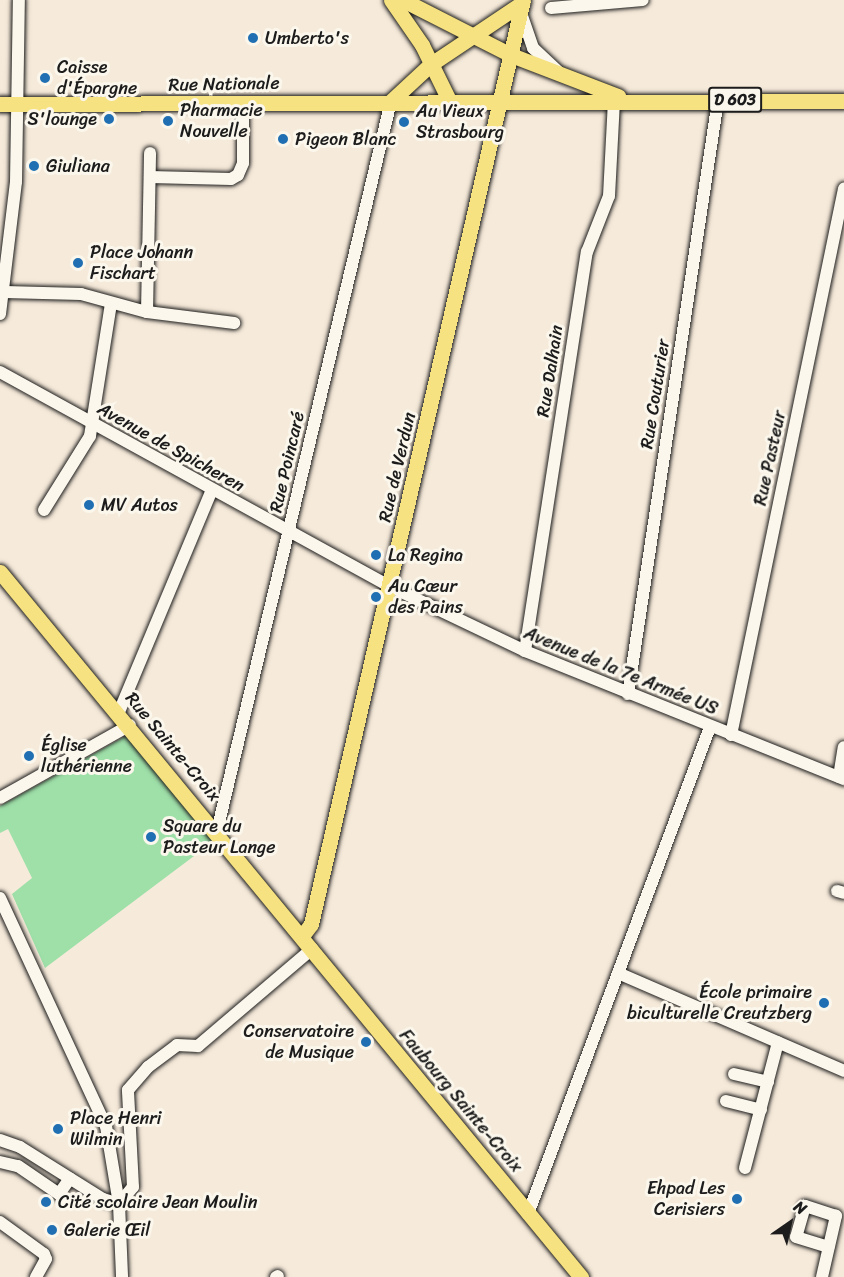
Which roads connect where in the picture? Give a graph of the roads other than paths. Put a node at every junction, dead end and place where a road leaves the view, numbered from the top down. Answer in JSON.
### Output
{"nodes":[{"id":1,"x":19,"y":0,"type":"edge"},
{"id":2,"x":391,"y":0,"type":"edge"},
{"id":3,"x":403,"y":0,"type":"edge"},
{"id":4,"x":643,"y":0,"type":"edge"},
{"id":5,"x":522,"y":4,"type":"edge"},
{"id":6,"x":551,"y":8,"type":"dead end"},
{"id":7,"x":470,"y":35,"type":"junction"},
{"id":8,"x":511,"y":55,"type":"junction"},
{"id":9,"x":430,"y":64,"type":"junction"},
{"id":10,"x":562,"y":75,"type":"junction"},
{"id":11,"x":620,"y":99,"type":"junction"},
{"id":12,"x":449,"y":100,"type":"junction"},
{"id":13,"x":718,"y":100,"type":"junction"},
{"id":14,"x":391,"y":101,"type":"junction"},
{"id":15,"x":844,"y":101,"type":"edge"},
{"id":16,"x":501,"y":102,"type":"junction"},
{"id":17,"x":0,"y":104,"type":"edge"},
{"id":18,"x":17,"y":104,"type":"junction"},
{"id":19,"x":243,"y":104,"type":"junction"},
{"id":20,"x":150,"y":153,"type":"dead end"},
{"id":21,"x":150,"y":177,"type":"junction"},
{"id":22,"x":844,"y":189,"type":"edge"},
{"id":23,"x":4,"y":264,"type":"edge"},
{"id":24,"x":5,"y":292,"type":"junction"},
{"id":25,"x":111,"y":304,"type":"junction"},
{"id":26,"x":147,"y":312,"type":"junction"},
{"id":27,"x":0,"y":314,"type":"edge"},
{"id":28,"x":234,"y":323,"type":"dead end"},
{"id":29,"x":0,"y":372,"type":"edge"},
{"id":30,"x":90,"y":423,"type":"junction"},
{"id":31,"x":212,"y":490,"type":"junction"},
{"id":32,"x":44,"y":510,"type":"dead end"},
{"id":33,"x":289,"y":532,"type":"junction"},
{"id":34,"x":0,"y":572,"type":"edge"},
{"id":35,"x":389,"y":586,"type":"junction"},
{"id":36,"x":525,"y":651,"type":"junction"},
{"id":37,"x":628,"y":694,"type":"junction"},
{"id":38,"x":119,"y":712,"type":"junction"},
{"id":39,"x":130,"y":725,"type":"junction"},
{"id":40,"x":710,"y":727,"type":"junction"},
{"id":41,"x":731,"y":735,"type":"junction"},
{"id":42,"x":844,"y":747,"type":"edge"},
{"id":43,"x":842,"y":778,"type":"edge"},
{"id":44,"x":0,"y":798,"type":"edge"},
{"id":45,"x":217,"y":831,"type":"junction"},
{"id":46,"x":0,"y":898,"type":"edge"},
{"id":47,"x":302,"y":936,"type":"junction"},
{"id":48,"x":312,"y":949,"type":"junction"},
{"id":49,"x":618,"y":973,"type":"junction"},
{"id":50,"x":778,"y":1042,"type":"junction"},
{"id":51,"x":844,"y":1071,"type":"edge"},
{"id":52,"x":734,"y":1074,"type":"dead end"},
{"id":53,"x":768,"y":1082,"type":"junction"},
{"id":54,"x":726,"y":1101,"type":"dead end"},
{"id":55,"x":761,"y":1110,"type":"junction"},
{"id":56,"x":0,"y":1140,"type":"edge"},
{"id":57,"x":0,"y":1162,"type":"edge"},
{"id":58,"x":745,"y":1168,"type":"dead end"},
{"id":59,"x":70,"y":1178,"type":"junction"},
{"id":60,"x":119,"y":1203,"type":"junction"},
{"id":61,"x":528,"y":1214,"type":"junction"},
{"id":62,"x":0,"y":1222,"type":"edge"},
{"id":63,"x":829,"y":1246,"type":"dead end"},
{"id":64,"x":36,"y":1277,"type":"edge"},
{"id":65,"x":122,"y":1277,"type":"edge"},
{"id":66,"x":581,"y":1277,"type":"edge"},
{"id":67,"x":822,"y":1277,"type":"edge"}],
"edges":[{"from":1,"to":18,"type":"street"},
{"from":2,"to":9,"type":"main road"},
{"from":3,"to":7,"type":"main road","name":"Rue Nationale","number":"D 603"},
{"from":4,"to":6,"type":"street"},
{"from":5,"to":7,"type":"main road"},
{"from":5,"to":8,"type":"main road","name":"Rue de Verdun"},
{"from":5,"to":10,"type":"street"},
{"from":7,"to":8,"type":"main road","name":"Rue Nationale","number":"D 603"},
{"from":7,"to":9,"type":"main road"},
{"from":8,"to":10,"type":"main road","name":"Rue Nationale","number":"D 603"},
{"from":8,"to":16,"type":"main road","name":"Rue de Verdun"},
{"from":9,"to":12,"type":"main road"},
{"from":9,"to":14,"type":"main road"},
{"from":10,"to":11,"type":"main road","name":"Rue Nationale","number":"D 603"},
{"from":11,"to":13,"type":"main road","name":"Rue Nationale","number":"D 603"},
{"from":11,"to":16,"type":"main road","name":"Rue Nationale"},
{"from":11,"to":36,"type":"street","name":"Rue Dalhain"},
{"from":12,"to":14,"type":"main road","name":"Rue Nationale"},
{"from":12,"to":16,"type":"main road","name":"Rue Nationale"},
{"from":13,"to":15,"type":"main road","name":"Rue Nationale","number":"D 603"},
{"from":13,"to":37,"type":"street","name":"Rue Couturier"},
{"from":14,"to":19,"type":"main road","name":"Rue Nationale"},
{"from":14,"to":33,"type":"street","name":"Rue Poincaré"},
{"from":16,"to":35,"type":"main road","name":"Rue de Verdun"},
{"from":17,"to":18,"type":"main road","name":"Rue Nationale"},
{"from":18,"to":19,"type":"main road","name":"Rue Nationale"},
{"from":18,"to":23,"type":"street"},
{"from":19,"to":21,"type":"street"},
{"from":20,"to":21,"type":"street"},
{"from":21,"to":26,"type":"street"},
{"from":22,"to":41,"type":"street","name":"Rue Pasteur"},
{"from":23,"to":24,"type":"street"},
{"from":24,"to":25,"type":"street"},
{"from":24,"to":27,"type":"street"},
{"from":25,"to":26,"type":"street"},
{"from":25,"to":30,"type":"street"},
{"from":26,"to":28,"type":"street"},
{"from":29,"to":30,"type":"street","name":"Avenue de Spicheren"},
{"from":30,"to":31,"type":"street","name":"Avenue de Spicheren"},
{"from":30,"to":32,"type":"street"},
{"from":31,"to":33,"type":"street","name":"Avenue de Spicheren"},
{"from":31,"to":38,"type":"street"},
{"from":33,"to":35,"type":"street","name":"Avenue de Spicheren"},
{"from":33,"to":45,"type":"street","name":"Rue Poincaré"},
{"from":34,"to":38,"type":"main road","name":"Rue Sainte-Croix"},
{"from":35,"to":36,"type":"street","name":"Avenue de la 7e Armée US"},
{"from":35,"to":47,"type":"main road","name":"Rue de Verdun"},
{"from":36,"to":37,"type":"street","name":"Avenue de la 7e Armée US"},
{"from":37,"to":40,"type":"street","name":"Avenue de la 7e Armée US"},
{"from":38,"to":39,"type":"main road","name":"Rue Sainte-Croix"},
{"from":39,"to":44,"type":"street"},
{"from":39,"to":45,"type":"main road","name":"Rue Sainte-Croix"},
{"from":40,"to":41,"type":"street","name":"Avenue de la 7e Armée US"},
{"from":40,"to":49,"type":"street"},
{"from":41,"to":43,"type":"street","name":"Avenue de la 7e Armée US"},
{"from":42,"to":43,"type":"street"},
{"from":45,"to":47,"type":"main road","name":"Rue Sainte-Croix"},
{"from":46,"to":60,"type":"street"},
{"from":47,"to":48,"type":"main road","name":"Rue Sainte-Croix"},
{"from":48,"to":60,"type":"street"},
{"from":48,"to":61,"type":"main road","name":"Faubourg Sainte-Croix"},
{"from":49,"to":50,"type":"street"},
{"from":49,"to":61,"type":"street"},
{"from":50,"to":51,"type":"street"},
{"from":50,"to":53,"type":"street"},
{"from":52,"to":53,"type":"street"},
{"from":53,"to":55,"type":"street"},
{"from":54,"to":55,"type":"street"},
{"from":55,"to":58,"type":"street"},
{"from":56,"to":59,"type":"street"},
{"from":57,"to":59,"type":"street"},
{"from":59,"to":60,"type":"street"},
{"from":60,"to":65,"type":"street"},
{"from":61,"to":66,"type":"main road","name":"Faubourg Sainte-Croix"},
{"from":62,"to":64,"type":"street"},
{"from":63,"to":67,"type":"street"}]}
